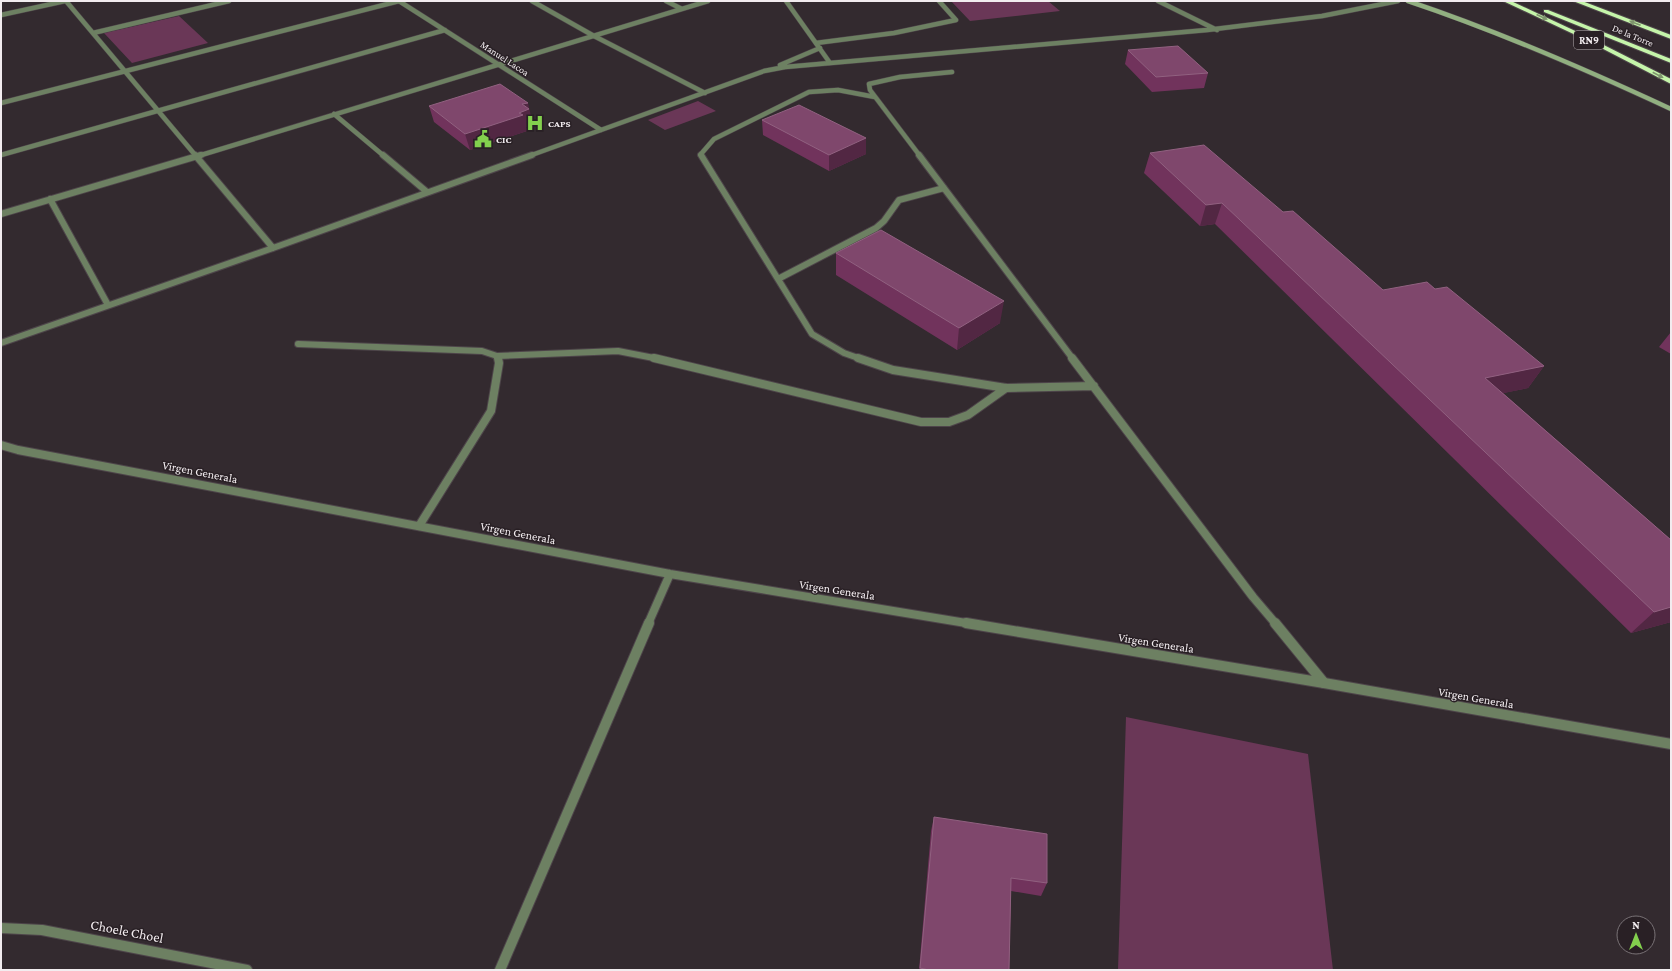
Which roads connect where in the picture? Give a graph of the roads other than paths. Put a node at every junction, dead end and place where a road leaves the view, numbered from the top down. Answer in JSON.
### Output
{"nodes":[{"id":1,"x":66,"y":1,"type":"edge"},
{"id":2,"x":229,"y":1,"type":"edge"},
{"id":3,"x":399,"y":1,"type":"edge"},
{"id":4,"x":532,"y":1,"type":"edge"},
{"id":5,"x":666,"y":1,"type":"edge"},
{"id":6,"x":708,"y":1,"type":"edge"},
{"id":7,"x":786,"y":1,"type":"edge"},
{"id":8,"x":939,"y":1,"type":"edge"},
{"id":9,"x":1158,"y":1,"type":"edge"},
{"id":10,"x":1398,"y":1,"type":"edge"},
{"id":11,"x":1408,"y":1,"type":"edge"},
{"id":12,"x":1506,"y":1,"type":"edge"},
{"id":13,"x":1520,"y":1,"type":"edge"},
{"id":14,"x":1578,"y":2,"type":"edge"},
{"id":15,"x":682,"y":9,"type":"junction"},
{"id":16,"x":1,"y":15,"type":"edge"},
{"id":17,"x":445,"y":30,"type":"junction"},
{"id":18,"x":1217,"y":30,"type":"junction"},
{"id":19,"x":93,"y":33,"type":"junction"},
{"id":20,"x":594,"y":36,"type":"junction"},
{"id":21,"x":1671,"y":37,"type":"edge"},
{"id":22,"x":816,"y":43,"type":"junction"},
{"id":23,"x":820,"y":48,"type":"junction"},
{"id":24,"x":1671,"y":61,"type":"edge"},
{"id":25,"x":830,"y":63,"type":"junction"},
{"id":26,"x":498,"y":65,"type":"junction"},
{"id":27,"x":764,"y":71,"type":"junction"},
{"id":28,"x":125,"y":72,"type":"junction"},
{"id":29,"x":952,"y":72,"type":"dead end"},
{"id":30,"x":1671,"y":82,"type":"edge"},
{"id":31,"x":705,"y":94,"type":"junction"},
{"id":32,"x":875,"y":97,"type":"junction"},
{"id":33,"x":1,"y":103,"type":"edge"},
{"id":34,"x":1671,"y":109,"type":"edge"},
{"id":35,"x":158,"y":110,"type":"junction"},
{"id":36,"x":334,"y":114,"type":"junction"},
{"id":37,"x":601,"y":130,"type":"junction"},
{"id":38,"x":1,"y":155,"type":"edge"},
{"id":39,"x":197,"y":156,"type":"junction"},
{"id":40,"x":944,"y":188,"type":"junction"},
{"id":41,"x":427,"y":192,"type":"junction"},
{"id":42,"x":50,"y":199,"type":"junction"},
{"id":43,"x":1,"y":214,"type":"edge"},
{"id":44,"x":273,"y":248,"type":"junction"},
{"id":45,"x":778,"y":279,"type":"junction"},
{"id":46,"x":108,"y":305,"type":"junction"},
{"id":47,"x":1,"y":343,"type":"edge"},
{"id":48,"x":298,"y":344,"type":"dead end"},
{"id":49,"x":497,"y":356,"type":"junction"},
{"id":50,"x":1094,"y":386,"type":"junction"},
{"id":51,"x":1006,"y":388,"type":"junction"},
{"id":52,"x":1,"y":445,"type":"edge"},
{"id":53,"x":419,"y":526,"type":"junction"},
{"id":54,"x":670,"y":574,"type":"junction"},
{"id":55,"x":1324,"y":683,"type":"junction"},
{"id":56,"x":1671,"y":744,"type":"edge"},
{"id":57,"x":1,"y":928,"type":"edge"},
{"id":58,"x":246,"y":970,"type":"edge"},
{"id":59,"x":500,"y":970,"type":"edge"}],
"edges":[{"from":1,"to":16,"type":"street"},
{"from":1,"to":19,"type":"street"},
{"from":2,"to":19,"type":"street"},
{"from":3,"to":17,"type":"street","name":"Manuel Lacoa"},
{"from":3,"to":28,"type":"street"},
{"from":4,"to":20,"type":"street"},
{"from":5,"to":15,"type":"street"},
{"from":6,"to":15,"type":"street"},
{"from":7,"to":22,"type":"street"},
{"from":8,"to":22,"type":"street"},
{"from":9,"to":18,"type":"street"},
{"from":10,"to":18,"type":"street"},
{"from":11,"to":34,"type":"main road"},
{"from":12,"to":30,"type":"highway","number":"RN9","one_way":true},
{"from":13,"to":24,"type":"highway","name":"De la Torre"},
{"from":21,"to":14,"type":"highway","one_way":true},
{"from":15,"to":20,"type":"street"},
{"from":17,"to":26,"type":"street","name":"Manuel Lacoa"},
{"from":17,"to":35,"type":"street"},
{"from":18,"to":25,"type":"street"},
{"from":19,"to":28,"type":"street"},
{"from":20,"to":26,"type":"street"},
{"from":20,"to":31,"type":"street"},
{"from":22,"to":23,"type":"street"},
{"from":23,"to":25,"type":"street"},
{"from":23,"to":27,"type":"street"},
{"from":25,"to":27,"type":"street"},
{"from":26,"to":36,"type":"street"},
{"from":26,"to":37,"type":"street","name":"Manuel Lacoa"},
{"from":27,"to":31,"type":"street"},
{"from":28,"to":33,"type":"street"},
{"from":28,"to":35,"type":"street"},
{"from":29,"to":32,"type":"street"},
{"from":31,"to":37,"type":"street"},
{"from":32,"to":40,"type":"street"},
{"from":32,"to":45,"type":"street"},
{"from":35,"to":38,"type":"street"},
{"from":35,"to":39,"type":"street"},
{"from":36,"to":39,"type":"street"},
{"from":36,"to":41,"type":"street"},
{"from":37,"to":41,"type":"street"},
{"from":39,"to":42,"type":"street"},
{"from":39,"to":44,"type":"street"},
{"from":40,"to":45,"type":"street"},
{"from":40,"to":50,"type":"street"},
{"from":41,"to":44,"type":"street"},
{"from":42,"to":43,"type":"street"},
{"from":42,"to":46,"type":"street"},
{"from":44,"to":46,"type":"street"},
{"from":45,"to":51,"type":"street"},
{"from":46,"to":47,"type":"street"},
{"from":48,"to":49,"type":"street"},
{"from":49,"to":51,"type":"street"},
{"from":49,"to":53,"type":"street"},
{"from":50,"to":51,"type":"street"},
{"from":50,"to":55,"type":"street"},
{"from":52,"to":53,"type":"street","name":"Virgen Generala"},
{"from":53,"to":54,"type":"street","name":"Virgen Generala"},
{"from":54,"to":55,"type":"street","name":"Virgen Generala"},
{"from":54,"to":59,"type":"street"},
{"from":55,"to":56,"type":"street","name":"Virgen Generala"},
{"from":57,"to":58,"type":"street","name":"Choele Choel"}]}
